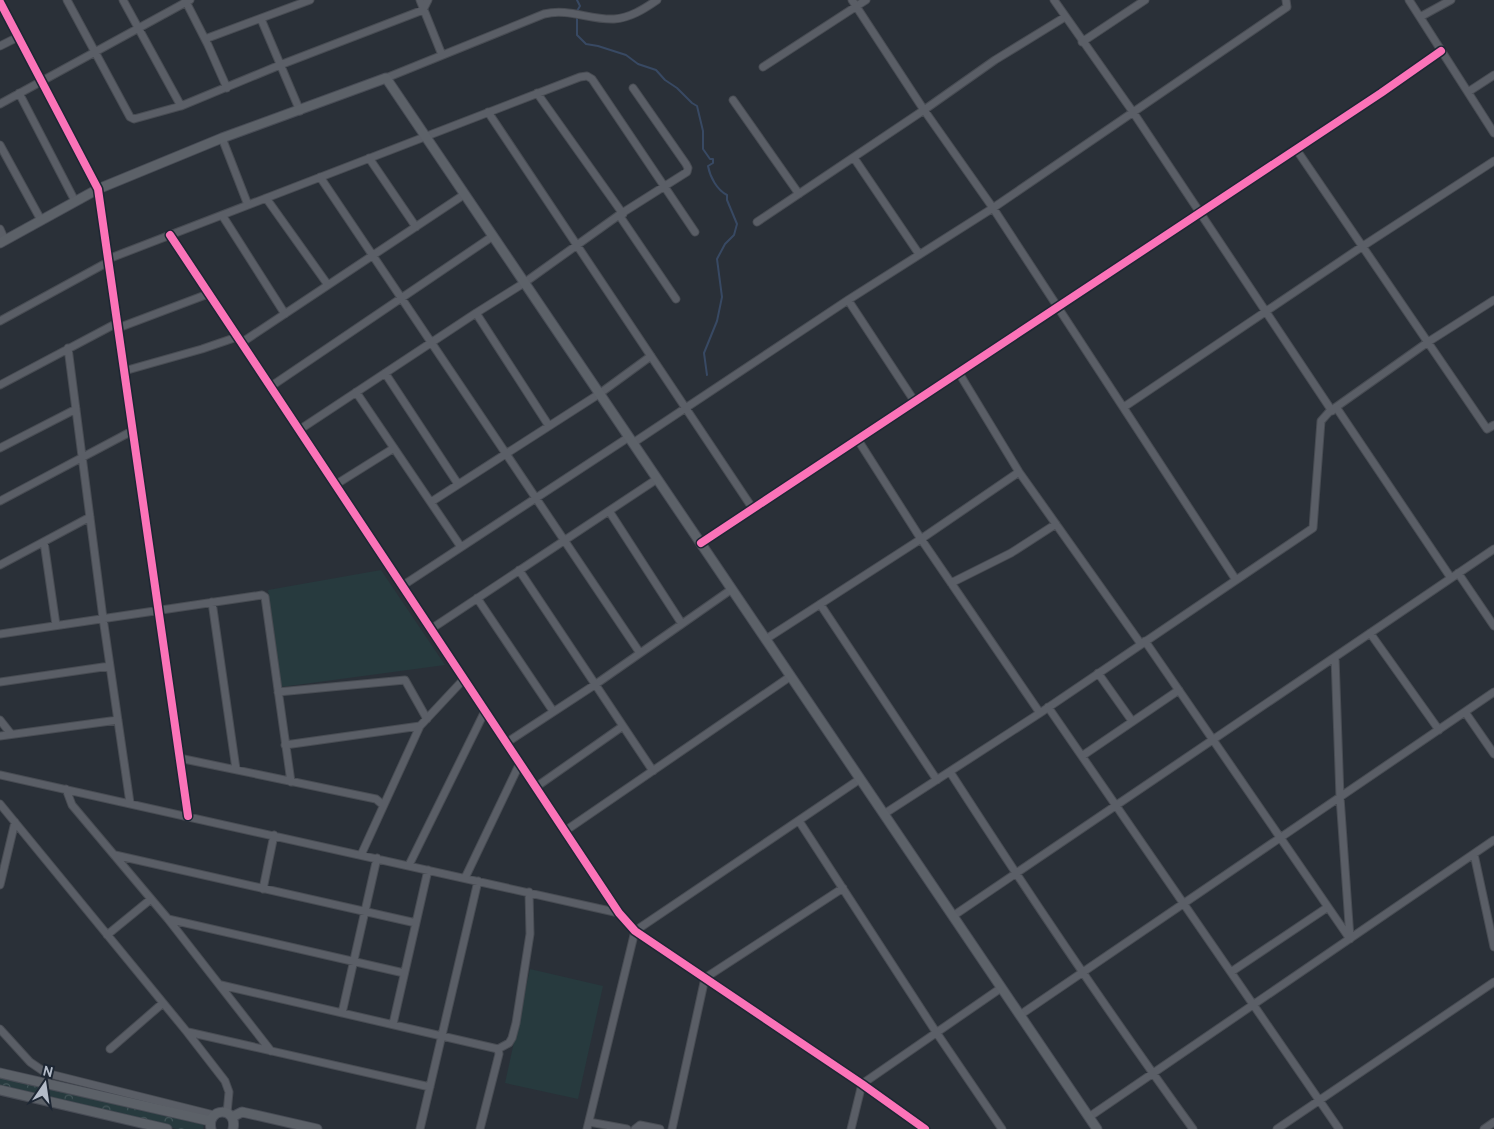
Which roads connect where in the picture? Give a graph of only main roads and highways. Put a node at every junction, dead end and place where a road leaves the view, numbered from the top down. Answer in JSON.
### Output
{"nodes":[{"id":1,"x":3,"y":241,"type":"edge"},
{"id":2,"x":0,"y":1073,"type":"edge"},
{"id":3,"x":0,"y":1090,"type":"edge"},
{"id":4,"x":230,"y":1115,"type":"junction"},
{"id":5,"x":212,"y":1122,"type":"edge"},
{"id":6,"x":167,"y":1129,"type":"edge"},
{"id":7,"x":234,"y":1129,"type":"edge"},
{"id":8,"x":317,"y":1129,"type":"edge"},
{"id":9,"x":1097,"y":1129,"type":"edge"}],
"edges":[{"from":1,"to":9,"type":"main road"},
{"from":2,"to":5,"type":"main road"},
{"from":3,"to":6,"type":"main road"},
{"from":4,"to":5,"type":"main road"},
{"from":4,"to":7,"type":"main road"},
{"from":4,"to":8,"type":"main road"}]}
